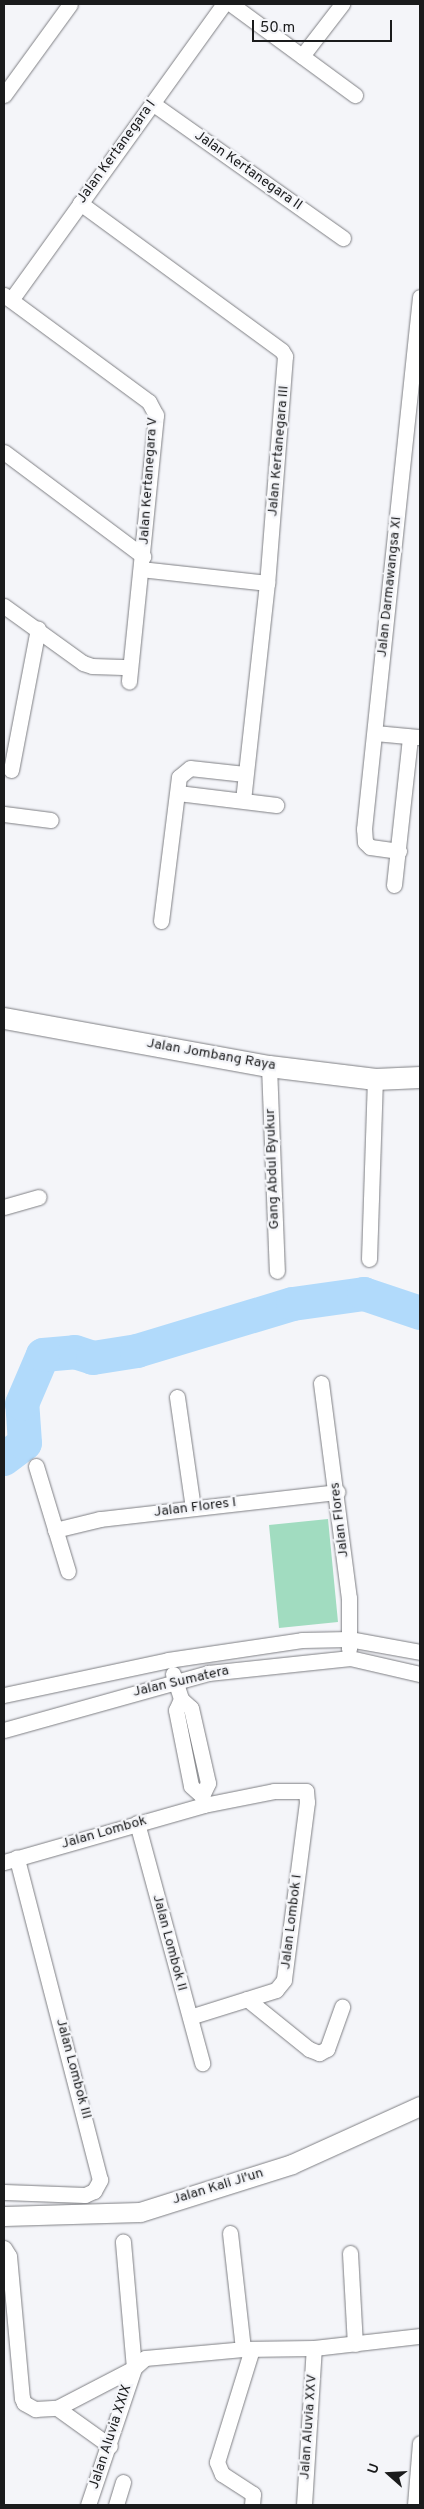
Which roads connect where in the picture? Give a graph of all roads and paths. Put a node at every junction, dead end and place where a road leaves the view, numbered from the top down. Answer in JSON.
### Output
{"nodes":[{"id":1,"x":70,"y":4,"type":"edge"},
{"id":2,"x":224,"y":4,"type":"edge"},
{"id":3,"x":230,"y":4,"type":"edge"},
{"id":4,"x":342,"y":4,"type":"edge"},
{"id":5,"x":302,"y":56,"type":"junction"},
{"id":6,"x":4,"y":95,"type":"edge"},
{"id":7,"x":355,"y":95,"type":"dead end"},
{"id":8,"x":152,"y":103,"type":"junction"},
{"id":9,"x":80,"y":203,"type":"junction"},
{"id":10,"x":343,"y":238,"type":"dead end"},
{"id":11,"x":7,"y":297,"type":"edge"},
{"id":12,"x":420,"y":297,"type":"edge"},
{"id":13,"x":416,"y":368,"type":"edge"},
{"id":14,"x":4,"y":452,"type":"edge"},
{"id":15,"x":142,"y":562,"type":"junction"},
{"id":16,"x":267,"y":583,"type":"junction"},
{"id":17,"x":4,"y":606,"type":"edge"},
{"id":18,"x":38,"y":629,"type":"junction"},
{"id":19,"x":375,"y":733,"type":"junction"},
{"id":20,"x":415,"y":737,"type":"edge"},
{"id":21,"x":11,"y":770,"type":"dead end"},
{"id":22,"x":246,"y":774,"type":"junction"},
{"id":23,"x":178,"y":793,"type":"junction"},
{"id":24,"x":243,"y":800,"type":"junction"},
{"id":25,"x":276,"y":805,"type":"dead end"},
{"id":26,"x":4,"y":814,"type":"edge"},
{"id":27,"x":51,"y":820,"type":"dead end"},
{"id":28,"x":399,"y":851,"type":"junction"},
{"id":29,"x":394,"y":885,"type":"dead end"},
{"id":30,"x":161,"y":921,"type":"dead end"},
{"id":31,"x":4,"y":1018,"type":"edge"},
{"id":32,"x":270,"y":1066,"type":"junction"},
{"id":33,"x":420,"y":1077,"type":"edge"},
{"id":34,"x":375,"y":1079,"type":"junction"},
{"id":35,"x":39,"y":1196,"type":"dead end"},
{"id":36,"x":4,"y":1207,"type":"edge"},
{"id":37,"x":369,"y":1259,"type":"dead end"},
{"id":38,"x":277,"y":1271,"type":"dead end"},
{"id":39,"x":321,"y":1383,"type":"dead end"},
{"id":40,"x":177,"y":1397,"type":"dead end"},
{"id":41,"x":36,"y":1466,"type":"dead end"},
{"id":42,"x":337,"y":1492,"type":"junction"},
{"id":43,"x":193,"y":1508,"type":"junction"},
{"id":44,"x":55,"y":1530,"type":"junction"},
{"id":45,"x":68,"y":1571,"type":"dead end"},
{"id":46,"x":349,"y":1639,"type":"junction"},
{"id":47,"x":420,"y":1652,"type":"edge"},
{"id":48,"x":350,"y":1658,"type":"junction"},
{"id":49,"x":168,"y":1660,"type":"junction"},
{"id":50,"x":420,"y":1674,"type":"edge"},
{"id":51,"x":175,"y":1681,"type":"junction"},
{"id":52,"x":4,"y":1695,"type":"edge"},
{"id":53,"x":4,"y":1730,"type":"edge"},
{"id":54,"x":306,"y":1791,"type":"joint"},
{"id":55,"x":203,"y":1800,"type":"junction"},
{"id":56,"x":137,"y":1823,"type":"junction"},
{"id":57,"x":10,"y":1860,"type":"edge"},
{"id":58,"x":247,"y":1999,"type":"junction"},
{"id":59,"x":342,"y":2007,"type":"dead end"},
{"id":60,"x":190,"y":2018,"type":"junction"},
{"id":61,"x":202,"y":2063,"type":"dead end"},
{"id":62,"x":420,"y":2106,"type":"edge"},
{"id":63,"x":4,"y":2192,"type":"edge"},
{"id":64,"x":4,"y":2216,"type":"edge"},
{"id":65,"x":230,"y":2233,"type":"dead end"},
{"id":66,"x":123,"y":2241,"type":"dead end"},
{"id":67,"x":4,"y":2248,"type":"edge"},
{"id":68,"x":350,"y":2253,"type":"dead end"},
{"id":69,"x":420,"y":2336,"type":"edge"},
{"id":70,"x":356,"y":2344,"type":"junction"},
{"id":71,"x":314,"y":2348,"type":"junction"},
{"id":72,"x":248,"y":2349,"type":"junction"},
{"id":73,"x":134,"y":2368,"type":"junction"},
{"id":74,"x":57,"y":2408,"type":"junction"},
{"id":75,"x":420,"y":2443,"type":"edge"},
{"id":76,"x":110,"y":2446,"type":"junction"},
{"id":77,"x":124,"y":2482,"type":"dead end"},
{"id":78,"x":88,"y":2505,"type":"edge"},
{"id":79,"x":116,"y":2505,"type":"edge"},
{"id":80,"x":252,"y":2505,"type":"edge"},
{"id":81,"x":304,"y":2505,"type":"edge"},
{"id":82,"x":415,"y":2505,"type":"edge"}],
"edges":[{"from":1,"to":6,"type":"street"},
{"from":2,"to":8,"type":"street","name":"Jalan Kertanegara I"},
{"from":3,"to":5,"type":"street"},
{"from":4,"to":5,"type":"street"},
{"from":5,"to":7,"type":"street"},
{"from":8,"to":9,"type":"street","name":"Jalan Kertanegara I"},
{"from":8,"to":10,"type":"street","name":"Jalan Kertanegara II"},
{"from":9,"to":11,"type":"street","name":"Jalan Kertanegara I"},
{"from":9,"to":16,"type":"street","name":"Jalan Kertanegara III"},
{"from":11,"to":15,"type":"street","name":"Jalan Kertanegara V"},
{"from":12,"to":13,"type":"street","name":"Jalan Darmawangsa XI"},
{"from":13,"to":19,"type":"street","name":"Jalan Darmawangsa XI"},
{"from":14,"to":15,"type":"street"},
{"from":15,"to":16,"type":"street"},
{"from":15,"to":18,"type":"street","name":"Jalan Kertanegara V"},
{"from":16,"to":22,"type":"street","name":"Jalan Kertanegara III"},
{"from":17,"to":18,"type":"street"},
{"from":18,"to":21,"type":"street"},
{"from":19,"to":20,"type":"street"},
{"from":19,"to":28,"type":"street","name":"Jalan Darmawangsa XI"},
{"from":20,"to":28,"type":"street"},
{"from":22,"to":23,"type":"street"},
{"from":22,"to":24,"type":"street","name":"Jalan Kertanegara III"},
{"from":23,"to":24,"type":"street"},
{"from":23,"to":30,"type":"street"},
{"from":24,"to":25,"type":"street"},
{"from":26,"to":27,"type":"street"},
{"from":28,"to":29,"type":"street"},
{"from":31,"to":32,"type":"main road","name":"Jalan Jombang Raya"},
{"from":32,"to":34,"type":"main road","name":"Jalan Jombang Raya"},
{"from":32,"to":38,"type":"street","name":"Gang Abdul Byukur"},
{"from":33,"to":34,"type":"main road","name":"Jalan Jombang Raya"},
{"from":34,"to":37,"type":"street"},
{"from":35,"to":36,"type":"street"},
{"from":39,"to":42,"type":"street","name":"Jalan Flores"},
{"from":40,"to":43,"type":"street"},
{"from":41,"to":44,"type":"street"},
{"from":42,"to":43,"type":"street","name":"Jalan Flores I"},
{"from":42,"to":46,"type":"street","name":"Jalan Flores"},
{"from":43,"to":44,"type":"street","name":"Jalan Flores I"},
{"from":44,"to":45,"type":"street"},
{"from":46,"to":47,"type":"street","name":"Jalan Sumatera"},
{"from":46,"to":48,"type":"street","name":"Jalan Flores"},
{"from":46,"to":49,"type":"street","name":"Jalan Sumatera"},
{"from":48,"to":50,"type":"street","name":"Jalan Sumatera"},
{"from":48,"to":51,"type":"street","name":"Jalan Sumatera"},
{"from":49,"to":51,"type":"street"},
{"from":49,"to":52,"type":"street","name":"Jalan Sumatera"},
{"from":51,"to":53,"type":"street","name":"Jalan Sumatera"},
{"from":51,"to":55,"type":"street"},
{"from":54,"to":55,"type":"street","name":"Jalan Lombok"},
{"from":54,"to":58,"type":"street","name":"Jalan Lombok I"},
{"from":55,"to":56,"type":"street","name":"Jalan Lombok"},
{"from":56,"to":57,"type":"street","name":"Jalan Lombok"},
{"from":56,"to":60,"type":"street","name":"Jalan Lombok II"},
{"from":57,"to":63,"type":"street","name":"Jalan Lombok III"},
{"from":58,"to":59,"type":"street"},
{"from":58,"to":60,"type":"street","name":"Jalan Lombok I"},
{"from":60,"to":61,"type":"street","name":"Jalan Lombok II"},
{"from":62,"to":64,"type":"street","name":"Jalan Kali Ji'un"},
{"from":65,"to":72,"type":"street"},
{"from":66,"to":73,"type":"street"},
{"from":67,"to":74,"type":"street"},
{"from":68,"to":70,"type":"street"},
{"from":69,"to":70,"type":"street"},
{"from":70,"to":71,"type":"street"},
{"from":71,"to":72,"type":"street"},
{"from":71,"to":81,"type":"street","name":"Jalan Aluvia XXV"},
{"from":72,"to":73,"type":"street"},
{"from":72,"to":80,"type":"street"},
{"from":73,"to":74,"type":"street"},
{"from":73,"to":76,"type":"street","name":"Jalan Aluvia XXIX"},
{"from":74,"to":76,"type":"street"},
{"from":75,"to":82,"type":"street"},
{"from":76,"to":78,"type":"street","name":"Jalan Aluvia XXIX"},
{"from":77,"to":79,"type":"street"}]}
